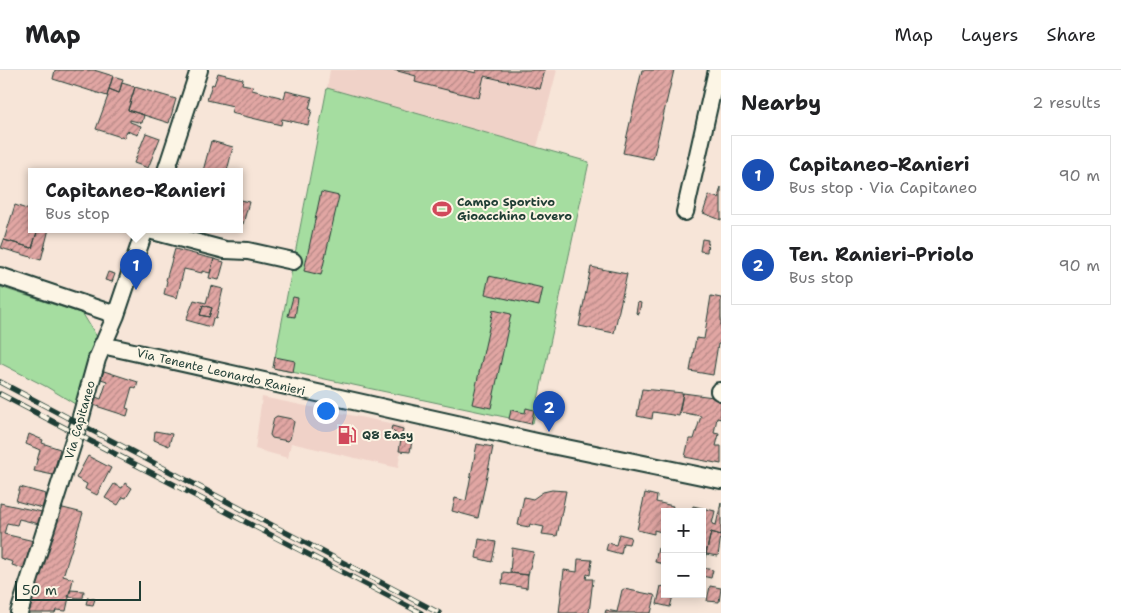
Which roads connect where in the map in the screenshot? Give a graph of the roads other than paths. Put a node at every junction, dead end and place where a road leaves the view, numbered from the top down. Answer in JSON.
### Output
{"nodes":[{"id":1,"x":199,"y":70,"type":"edge"},
{"id":2,"x":717,"y":70,"type":"edge"},
{"id":3,"x":167,"y":168,"type":"edge"},
{"id":4,"x":685,"y":212,"type":"dead end"},
{"id":5,"x":144,"y":233,"type":"edge"},
{"id":6,"x":160,"y":233,"type":"edge"},
{"id":7,"x":292,"y":261,"type":"dead end"},
{"id":8,"x":0,"y":276,"type":"edge"},
{"id":9,"x":116,"y":315,"type":"junction"},
{"id":10,"x":102,"y":345,"type":"junction"},
{"id":11,"x":721,"y":480,"type":"edge"},
{"id":12,"x":20,"y":613,"type":"edge"}],
"edges":[{"from":1,"to":3,"type":"street"},
{"from":2,"to":4,"type":"street"},
{"from":5,"to":9,"type":"street","name":"Via Capitaneo"},
{"from":6,"to":7,"type":"street"},
{"from":8,"to":9,"type":"street"},
{"from":9,"to":10,"type":"street","name":"Via Capitaneo"},
{"from":10,"to":11,"type":"street","name":"Via Tenente Leonardo Ranieri"},
{"from":10,"to":12,"type":"street","name":"Via Capitaneo"}]}
